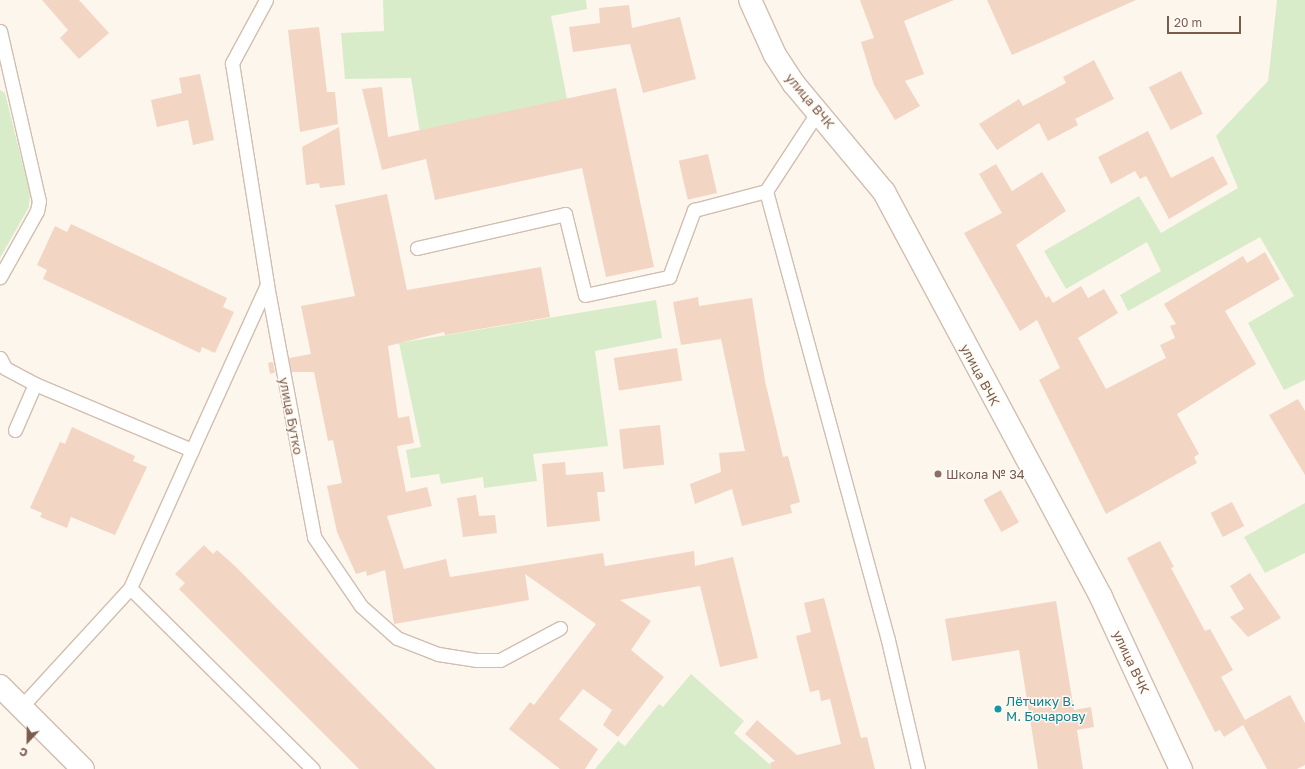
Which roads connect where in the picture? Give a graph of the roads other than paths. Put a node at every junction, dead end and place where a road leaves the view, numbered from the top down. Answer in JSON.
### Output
{"nodes":[{"id":1,"x":266,"y":0,"type":"edge"},
{"id":2,"x":750,"y":0,"type":"edge"},
{"id":3,"x":0,"y":31,"type":"edge"},
{"id":4,"x":0,"y":79,"type":"edge"},
{"id":5,"x":13,"y":87,"type":"junction"},
{"id":6,"x":817,"y":113,"type":"junction"},
{"id":7,"x":766,"y":191,"type":"junction"},
{"id":8,"x":417,"y":248,"type":"dead end"},
{"id":9,"x":0,"y":277,"type":"edge"},
{"id":10,"x":267,"y":285,"type":"junction"},
{"id":11,"x":0,"y":358,"type":"edge"},
{"id":12,"x":35,"y":384,"type":"junction"},
{"id":13,"x":15,"y":430,"type":"dead end"},
{"id":14,"x":192,"y":450,"type":"junction"},
{"id":15,"x":130,"y":588,"type":"junction"},
{"id":16,"x":560,"y":628,"type":"dead end"},
{"id":17,"x":0,"y":686,"type":"edge"},
{"id":18,"x":21,"y":707,"type":"junction"},
{"id":19,"x":83,"y":769,"type":"edge"},
{"id":20,"x":313,"y":769,"type":"edge"},
{"id":21,"x":918,"y":769,"type":"edge"},
{"id":22,"x":1181,"y":769,"type":"edge"}],
"edges":[{"from":1,"to":10,"type":"lane","name":"улица Бутко"},
{"from":2,"to":6,"type":"main road","name":"улица ВЧК"},
{"from":3,"to":5,"type":"lane"},
{"from":4,"to":5,"type":"lane"},
{"from":5,"to":9,"type":"lane"},
{"from":6,"to":7,"type":"lane"},
{"from":6,"to":22,"type":"main road","name":"улица ВЧК"},
{"from":7,"to":8,"type":"lane"},
{"from":7,"to":21,"type":"lane"},
{"from":10,"to":14,"type":"lane"},
{"from":10,"to":16,"type":"lane","name":"улица Бутко"},
{"from":11,"to":12,"type":"lane"},
{"from":12,"to":13,"type":"lane"},
{"from":12,"to":14,"type":"lane"},
{"from":14,"to":15,"type":"lane"},
{"from":15,"to":18,"type":"lane"},
{"from":15,"to":20,"type":"lane"},
{"from":17,"to":18,"type":"main road"},
{"from":18,"to":19,"type":"main road"}]}
